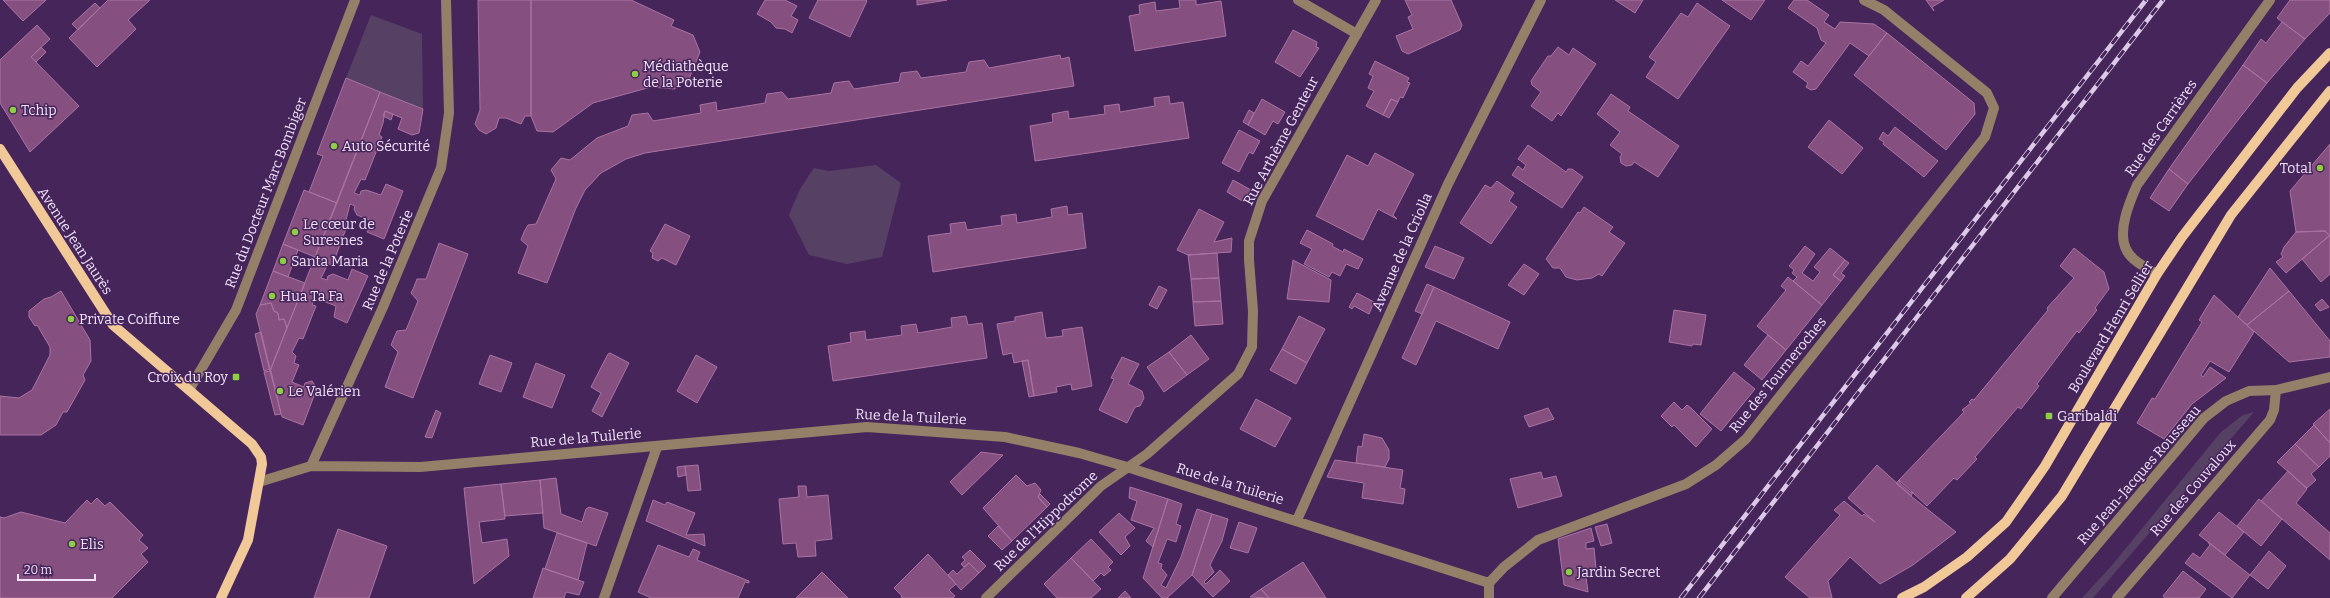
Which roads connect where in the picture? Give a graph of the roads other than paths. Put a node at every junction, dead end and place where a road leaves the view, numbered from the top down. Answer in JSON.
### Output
{"nodes":[{"id":1,"x":355,"y":0,"type":"edge"},
{"id":2,"x":446,"y":0,"type":"edge"},
{"id":3,"x":1298,"y":0,"type":"edge"},
{"id":4,"x":1376,"y":0,"type":"edge"},
{"id":5,"x":1541,"y":0,"type":"edge"},
{"id":6,"x":1864,"y":0,"type":"edge"},
{"id":7,"x":2270,"y":0,"type":"edge"},
{"id":8,"x":1357,"y":34,"type":"junction"},
{"id":9,"x":2330,"y":53,"type":"edge"},
{"id":10,"x":2330,"y":91,"type":"edge"},
{"id":11,"x":0,"y":149,"type":"edge"},
{"id":12,"x":2158,"y":274,"type":"junction"},
{"id":13,"x":2330,"y":377,"type":"edge"},
{"id":14,"x":189,"y":390,"type":"junction"},
{"id":15,"x":2276,"y":390,"type":"junction"},
{"id":16,"x":657,"y":446,"type":"junction"},
{"id":17,"x":311,"y":466,"type":"junction"},
{"id":18,"x":1127,"y":467,"type":"junction"},
{"id":19,"x":259,"y":482,"type":"junction"},
{"id":20,"x":1298,"y":520,"type":"junction"},
{"id":21,"x":1489,"y":583,"type":"junction"},
{"id":22,"x":221,"y":598,"type":"edge"},
{"id":23,"x":604,"y":598,"type":"edge"},
{"id":24,"x":986,"y":598,"type":"edge"},
{"id":25,"x":1489,"y":598,"type":"edge"},
{"id":26,"x":1902,"y":598,"type":"edge"},
{"id":27,"x":1966,"y":598,"type":"edge"},
{"id":28,"x":2052,"y":598,"type":"edge"},
{"id":29,"x":2117,"y":598,"type":"edge"}],
"edges":[{"from":1,"to":14,"type":"street","name":"Rue du Docteur Marc Bombiger"},
{"from":2,"to":17,"type":"street","name":"Rue de la Poterie"},
{"from":3,"to":8,"type":"street"},
{"from":4,"to":8,"type":"street","name":"Rue Arthème Genteur"},
{"from":5,"to":20,"type":"street","name":"Avenue de la Criolla"},
{"from":6,"to":21,"type":"street","name":"Rue des Tourneroches"},
{"from":7,"to":12,"type":"street","name":"Rue des Carrières"},
{"from":8,"to":18,"type":"street","name":"Rue Arthème Genteur"},
{"from":9,"to":12,"type":"main road","name":"Boulevard Henri Sellier"},
{"from":10,"to":27,"type":"main road"},
{"from":11,"to":14,"type":"main road","name":"Avenue Jean Jaurès"},
{"from":12,"to":26,"type":"main road","name":"Boulevard Henri Sellier"},
{"from":13,"to":15,"type":"street","name":"Rue Jean-Jacques Rousseau"},
{"from":14,"to":19,"type":"main road","name":"Avenue Jean Jaurès"},
{"from":15,"to":28,"type":"street","name":"Rue Jean-Jacques Rousseau"},
{"from":15,"to":29,"type":"street","name":"Rue des Couvaloux"},
{"from":16,"to":17,"type":"street","name":"Rue de la Tuilerie"},
{"from":16,"to":18,"type":"street","name":"Rue de la Tuilerie"},
{"from":16,"to":23,"type":"street"},
{"from":17,"to":19,"type":"street"},
{"from":18,"to":20,"type":"street","name":"Rue de la Tuilerie"},
{"from":18,"to":24,"type":"street","name":"Rue de l'Hippodrome"},
{"from":19,"to":22,"type":"main road","name":"Avenue Jean Jaurès"},
{"from":20,"to":21,"type":"street","name":"Rue de la Tuilerie"},
{"from":21,"to":25,"type":"street"}]}
